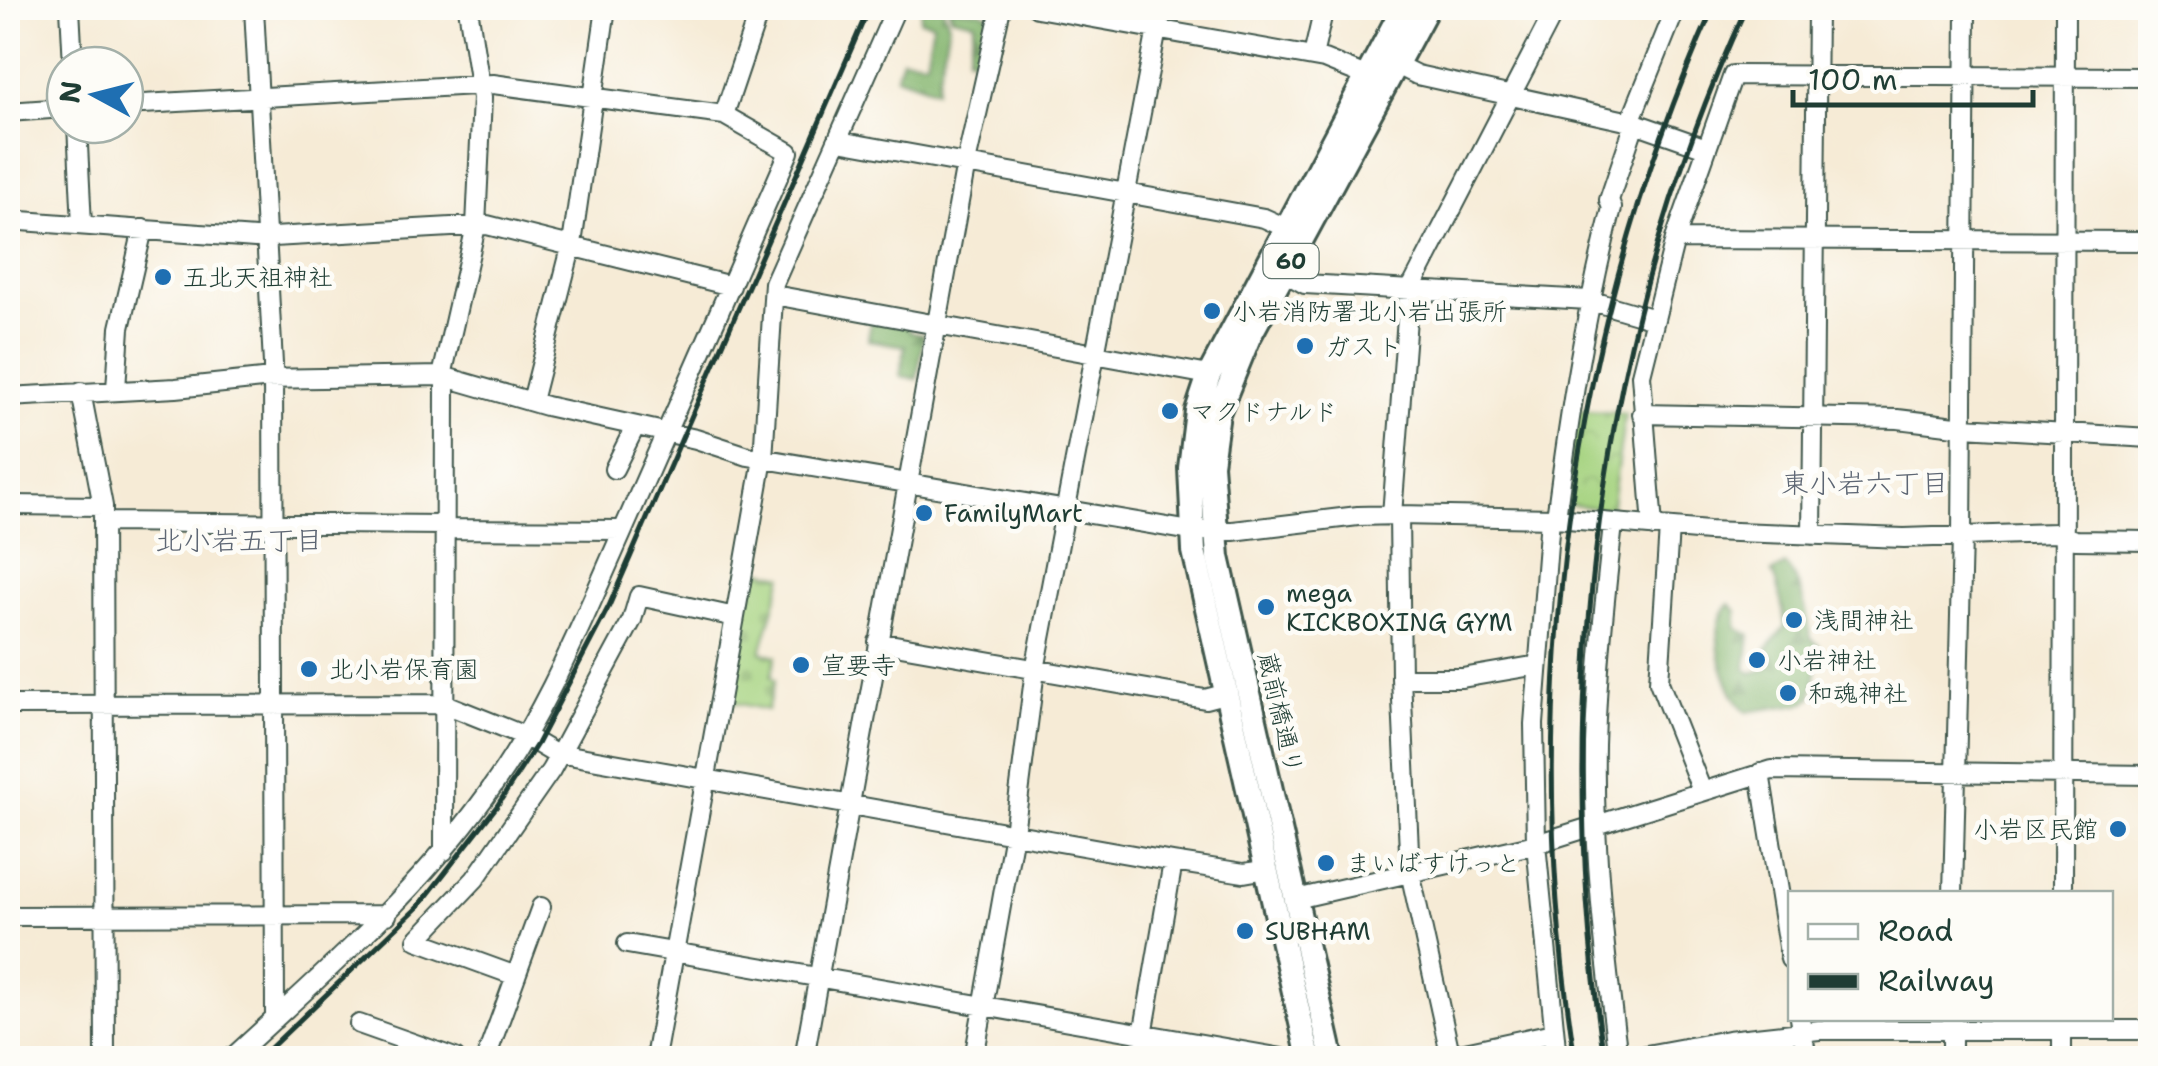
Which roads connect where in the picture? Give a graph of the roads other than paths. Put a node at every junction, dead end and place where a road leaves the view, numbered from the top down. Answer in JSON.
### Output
{"nodes":[{"id":1,"x":70,"y":8,"type":"edge"},
{"id":2,"x":254,"y":8,"type":"edge"},
{"id":3,"x":468,"y":8,"type":"edge"},
{"id":4,"x":606,"y":8,"type":"edge"},
{"id":5,"x":760,"y":8,"type":"edge"},
{"id":6,"x":896,"y":8,"type":"edge"},
{"id":7,"x":1002,"y":8,"type":"edge"},
{"id":8,"x":1037,"y":8,"type":"edge"},
{"id":9,"x":1161,"y":8,"type":"edge"},
{"id":10,"x":1324,"y":8,"type":"edge"},
{"id":11,"x":1404,"y":8,"type":"edge"},
{"id":12,"x":1426,"y":8,"type":"edge"},
{"id":13,"x":1556,"y":8,"type":"edge"},
{"id":14,"x":1676,"y":8,"type":"edge"},
{"id":15,"x":1818,"y":8,"type":"edge"},
{"id":16,"x":1966,"y":8,"type":"edge"},
{"id":17,"x":2065,"y":8,"type":"edge"},
{"id":18,"x":1157,"y":28,"type":"junction"},
{"id":19,"x":73,"y":45,"type":"edge"},
{"id":20,"x":1313,"y":56,"type":"junction"},
{"id":21,"x":1396,"y":64,"type":"junction"},
{"id":22,"x":1817,"y":75,"type":"junction"},
{"id":23,"x":1366,"y":76,"type":"junction"},
{"id":24,"x":1965,"y":76,"type":"junction"},
{"id":25,"x":2064,"y":77,"type":"junction"},
{"id":26,"x":2150,"y":77,"type":"edge"},
{"id":27,"x":480,"y":86,"type":"junction"},
{"id":28,"x":1509,"y":96,"type":"junction"},
{"id":29,"x":593,"y":98,"type":"junction"},
{"id":30,"x":258,"y":99,"type":"junction"},
{"id":31,"x":145,"y":104,"type":"edge"},
{"id":32,"x":45,"y":109,"type":"edge"},
{"id":33,"x":8,"y":112,"type":"edge"},
{"id":34,"x":724,"y":115,"type":"junction"},
{"id":35,"x":1633,"y":122,"type":"junction"},
{"id":36,"x":839,"y":141,"type":"junction"},
{"id":37,"x":78,"y":145,"type":"edge"},
{"id":38,"x":1706,"y":148,"type":"junction"},
{"id":39,"x":966,"y":163,"type":"junction"},
{"id":40,"x":1128,"y":192,"type":"junction"},
{"id":41,"x":8,"y":220,"type":"edge"},
{"id":42,"x":82,"y":224,"type":"junction"},
{"id":43,"x":476,"y":226,"type":"junction"},
{"id":44,"x":1284,"y":227,"type":"junction"},
{"id":45,"x":143,"y":229,"type":"junction"},
{"id":46,"x":266,"y":237,"type":"junction"},
{"id":47,"x":1675,"y":239,"type":"junction"},
{"id":48,"x":1815,"y":241,"type":"junction"},
{"id":49,"x":2150,"y":241,"type":"edge"},
{"id":50,"x":1965,"y":242,"type":"junction"},
{"id":51,"x":2065,"y":242,"type":"junction"},
{"id":52,"x":572,"y":244,"type":"junction"},
{"id":53,"x":1284,"y":272,"type":"junction"},
{"id":54,"x":731,"y":286,"type":"junction"},
{"id":55,"x":1409,"y":292,"type":"junction"},
{"id":56,"x":774,"y":294,"type":"junction"},
{"id":57,"x":1589,"y":300,"type":"junction"},
{"id":58,"x":1654,"y":319,"type":"junction"},
{"id":59,"x":938,"y":324,"type":"junction"},
{"id":60,"x":1097,"y":354,"type":"junction"},
{"id":61,"x":1208,"y":375,"type":"junction"},
{"id":62,"x":443,"y":376,"type":"junction"},
{"id":63,"x":273,"y":378,"type":"junction"},
{"id":64,"x":116,"y":389,"type":"junction"},
{"id":65,"x":81,"y":392,"type":"junction"},
{"id":66,"x":8,"y":396,"type":"edge"},
{"id":67,"x":532,"y":402,"type":"junction"},
{"id":68,"x":1642,"y":414,"type":"junction"},
{"id":69,"x":1816,"y":417,"type":"junction"},
{"id":70,"x":634,"y":426,"type":"junction"},
{"id":71,"x":1964,"y":427,"type":"junction"},
{"id":72,"x":666,"y":434,"type":"junction"},
{"id":73,"x":2064,"y":434,"type":"junction"},
{"id":74,"x":2150,"y":438,"type":"edge"},
{"id":75,"x":763,"y":459,"type":"junction"},
{"id":76,"x":614,"y":469,"type":"dead end"},
{"id":77,"x":906,"y":482,"type":"junction"},
{"id":78,"x":8,"y":506,"type":"edge"},
{"id":79,"x":1065,"y":510,"type":"junction"},
{"id":80,"x":103,"y":514,"type":"junction"},
{"id":81,"x":1395,"y":515,"type":"junction"},
{"id":82,"x":1553,"y":518,"type":"junction"},
{"id":83,"x":274,"y":523,"type":"junction"},
{"id":84,"x":1613,"y":524,"type":"junction"},
{"id":85,"x":444,"y":527,"type":"junction"},
{"id":86,"x":1661,"y":527,"type":"junction"},
{"id":87,"x":623,"y":530,"type":"junction"},
{"id":88,"x":1202,"y":531,"type":"junction"},
{"id":89,"x":1812,"y":535,"type":"junction"},
{"id":90,"x":1962,"y":536,"type":"junction"},
{"id":91,"x":2064,"y":538,"type":"junction"},
{"id":92,"x":2150,"y":541,"type":"edge"},
{"id":93,"x":735,"y":616,"type":"junction"},
{"id":94,"x":878,"y":642,"type":"junction"},
{"id":95,"x":1538,"y":665,"type":"junction"},
{"id":96,"x":1035,"y":670,"type":"junction"},
{"id":97,"x":1401,"y":678,"type":"junction"},
{"id":98,"x":1228,"y":693,"type":"junction"},
{"id":99,"x":274,"y":704,"type":"junction"},
{"id":100,"x":444,"y":704,"type":"junction"},
{"id":101,"x":8,"y":705,"type":"edge"},
{"id":102,"x":104,"y":705,"type":"junction"},
{"id":103,"x":525,"y":736,"type":"junction"},
{"id":104,"x":560,"y":754,"type":"junction"},
{"id":105,"x":1954,"y":772,"type":"junction"},
{"id":106,"x":1760,"y":773,"type":"junction"},
{"id":107,"x":2063,"y":775,"type":"junction"},
{"id":108,"x":2150,"y":775,"type":"edge"},
{"id":109,"x":707,"y":779,"type":"junction"},
{"id":110,"x":1702,"y":790,"type":"junction"},
{"id":111,"x":850,"y":804,"type":"junction"},
{"id":112,"x":1596,"y":822,"type":"junction"},
{"id":113,"x":1014,"y":833,"type":"junction"},
{"id":114,"x":1536,"y":844,"type":"junction"},
{"id":115,"x":444,"y":851,"type":"junction"},
{"id":116,"x":1173,"y":862,"type":"junction"},
{"id":117,"x":1267,"y":869,"type":"junction"},
{"id":118,"x":1410,"y":872,"type":"junction"},
{"id":119,"x":1953,"y":891,"type":"edge"},
{"id":120,"x":2062,"y":891,"type":"edge"},
{"id":121,"x":1296,"y":899,"type":"junction"},
{"id":122,"x":541,"y":907,"type":"dead end"},
{"id":123,"x":274,"y":914,"type":"junction"},
{"id":124,"x":387,"y":915,"type":"junction"},
{"id":125,"x":8,"y":916,"type":"edge"},
{"id":126,"x":104,"y":916,"type":"junction"},
{"id":127,"x":627,"y":944,"type":"dead end"},
{"id":128,"x":1788,"y":946,"type":"edge"},
{"id":129,"x":675,"y":952,"type":"junction"},
{"id":130,"x":516,"y":976,"type":"junction"},
{"id":131,"x":818,"y":976,"type":"junction"},
{"id":132,"x":983,"y":1007,"type":"junction"},
{"id":133,"x":274,"y":1019,"type":"junction"},
{"id":134,"x":359,"y":1024,"type":"dead end"},
{"id":135,"x":1952,"y":1024,"type":"edge"},
{"id":136,"x":2062,"y":1024,"type":"edge"},
{"id":137,"x":1801,"y":1026,"type":"edge"},
{"id":138,"x":2150,"y":1030,"type":"edge"},
{"id":139,"x":1553,"y":1034,"type":"junction"},
{"id":140,"x":1143,"y":1035,"type":"junction"},
{"id":141,"x":105,"y":1058,"type":"edge"},
{"id":142,"x":232,"y":1058,"type":"edge"},
{"id":143,"x":455,"y":1058,"type":"edge"},
{"id":144,"x":486,"y":1058,"type":"edge"},
{"id":145,"x":656,"y":1058,"type":"edge"},
{"id":146,"x":804,"y":1058,"type":"edge"},
{"id":147,"x":974,"y":1058,"type":"edge"},
{"id":148,"x":1139,"y":1058,"type":"edge"},
{"id":149,"x":1282,"y":1058,"type":"edge"},
{"id":150,"x":1312,"y":1058,"type":"edge"},
{"id":151,"x":1446,"y":1058,"type":"edge"},
{"id":152,"x":1557,"y":1058,"type":"edge"},
{"id":153,"x":1618,"y":1058,"type":"edge"},
{"id":154,"x":1630,"y":1058,"type":"edge"},
{"id":155,"x":1806,"y":1058,"type":"edge"},
{"id":156,"x":1952,"y":1058,"type":"edge"},
{"id":157,"x":2062,"y":1058,"type":"edge"}],
"edges":[{"from":1,"to":19,"type":"street"},
{"from":2,"to":30,"type":"street"},
{"from":3,"to":27,"type":"street"},
{"from":4,"to":29,"type":"street"},
{"from":5,"to":34,"type":"street"},
{"from":6,"to":36,"type":"street"},
{"from":7,"to":39,"type":"street"},
{"from":8,"to":18,"type":"street"},
{"from":9,"to":18,"type":"street"},
{"from":10,"to":20,"type":"street"},
{"from":11,"to":23,"type":"main road","name":"蔵前橋通り","number":"60"},
{"from":12,"to":21,"type":"main road","name":"蔵前橋通り","number":"60"},
{"from":13,"to":28,"type":"street"},
{"from":14,"to":35,"type":"street"},
{"from":15,"to":22,"type":"street"},
{"from":16,"to":24,"type":"street"},
{"from":17,"to":25,"type":"street"},
{"from":18,"to":20,"type":"street"},
{"from":18,"to":40,"type":"street"},
{"from":20,"to":23,"type":"street"},
{"from":21,"to":28,"type":"street"},
{"from":21,"to":53,"type":"main road","name":"蔵前橋通り","number":"60"},
{"from":22,"to":24,"type":"street"},
{"from":22,"to":38,"type":"street"},
{"from":22,"to":48,"type":"street"},
{"from":23,"to":44,"type":"main road","name":"蔵前橋通り","number":"60"},
{"from":24,"to":25,"type":"street"},
{"from":24,"to":50,"type":"street"},
{"from":25,"to":26,"type":"street"},
{"from":25,"to":51,"type":"street"},
{"from":27,"to":29,"type":"street"},
{"from":27,"to":30,"type":"street"},
{"from":27,"to":43,"type":"street"},
{"from":28,"to":35,"type":"street"},
{"from":28,"to":55,"type":"street"},
{"from":29,"to":34,"type":"street"},
{"from":29,"to":52,"type":"street"},
{"from":30,"to":31,"type":"street"},
{"from":30,"to":46,"type":"street"},
{"from":32,"to":33,"type":"street"},
{"from":34,"to":54,"type":"street"},
{"from":35,"to":38,"type":"street"},
{"from":35,"to":57,"type":"street"},
{"from":36,"to":39,"type":"street"},
{"from":36,"to":56,"type":"street"},
{"from":37,"to":42,"type":"street"},
{"from":38,"to":47,"type":"street"},
{"from":39,"to":40,"type":"street"},
{"from":39,"to":59,"type":"street"},
{"from":40,"to":44,"type":"street"},
{"from":40,"to":60,"type":"street"},
{"from":41,"to":42,"type":"street"},
{"from":42,"to":45,"type":"street"},
{"from":43,"to":46,"type":"street"},
{"from":43,"to":52,"type":"street"},
{"from":43,"to":62,"type":"street"},
{"from":44,"to":61,"type":"main road","name":"蔵前橋通り","number":"60"},
{"from":45,"to":46,"type":"street"},
{"from":45,"to":64,"type":"street"},
{"from":46,"to":63,"type":"street"},
{"from":47,"to":48,"type":"street"},
{"from":47,"to":58,"type":"street"},
{"from":48,"to":50,"type":"street"},
{"from":48,"to":69,"type":"street"},
{"from":49,"to":51,"type":"street"},
{"from":50,"to":51,"type":"street"},
{"from":50,"to":71,"type":"street"},
{"from":51,"to":73,"type":"street"},
{"from":52,"to":54,"type":"street"},
{"from":52,"to":67,"type":"street"},
{"from":53,"to":55,"type":"street"},
{"from":53,"to":88,"type":"main road","name":"蔵前橋通り","number":"60"},
{"from":54,"to":72,"type":"street"},
{"from":55,"to":57,"type":"street"},
{"from":55,"to":81,"type":"street"},
{"from":56,"to":59,"type":"street"},
{"from":56,"to":75,"type":"street"},
{"from":57,"to":58,"type":"street"},
{"from":57,"to":82,"type":"street"},
{"from":58,"to":68,"type":"street"},
{"from":59,"to":60,"type":"street"},
{"from":59,"to":77,"type":"street"},
{"from":60,"to":61,"type":"street"},
{"from":60,"to":79,"type":"street"},
{"from":61,"to":88,"type":"main road","name":"蔵前橋通り","number":"60"},
{"from":62,"to":63,"type":"street"},
{"from":62,"to":67,"type":"street"},
{"from":62,"to":85,"type":"street"},
{"from":63,"to":64,"type":"street"},
{"from":63,"to":83,"type":"street"},
{"from":64,"to":65,"type":"street"},
{"from":65,"to":66,"type":"street"},
{"from":65,"to":80,"type":"street"},
{"from":67,"to":70,"type":"street"},
{"from":68,"to":69,"type":"street"},
{"from":68,"to":86,"type":"street"},
{"from":69,"to":71,"type":"street"},
{"from":69,"to":89,"type":"street"},
{"from":70,"to":72,"type":"street"},
{"from":70,"to":76,"type":"street"},
{"from":71,"to":73,"type":"street"},
{"from":71,"to":90,"type":"street"},
{"from":72,"to":75,"type":"street"},
{"from":72,"to":87,"type":"street"},
{"from":73,"to":74,"type":"street"},
{"from":73,"to":91,"type":"street"},
{"from":75,"to":77,"type":"street"},
{"from":75,"to":93,"type":"street"},
{"from":77,"to":79,"type":"street"},
{"from":77,"to":94,"type":"street"},
{"from":78,"to":80,"type":"street"},
{"from":79,"to":88,"type":"street"},
{"from":79,"to":96,"type":"street"},
{"from":80,"to":83,"type":"street"},
{"from":80,"to":102,"type":"street"},
{"from":81,"to":82,"type":"street"},
{"from":81,"to":88,"type":"street"},
{"from":81,"to":97,"type":"street"},
{"from":82,"to":84,"type":"street"},
{"from":82,"to":95,"type":"street"},
{"from":83,"to":85,"type":"street"},
{"from":83,"to":99,"type":"street"},
{"from":84,"to":86,"type":"street"},
{"from":84,"to":112,"type":"street"},
{"from":85,"to":87,"type":"street"},
{"from":85,"to":100,"type":"street"},
{"from":86,"to":89,"type":"street"},
{"from":86,"to":110,"type":"street"},
{"from":87,"to":103,"type":"street"},
{"from":88,"to":98,"type":"main road","name":"蔵前橋通り","number":"60"},
{"from":88,"to":121,"type":"main road","name":"蔵前橋通り","number":"60"},
{"from":89,"to":90,"type":"street"},
{"from":90,"to":91,"type":"street"},
{"from":90,"to":105,"type":"street"},
{"from":91,"to":92,"type":"street"},
{"from":91,"to":107,"type":"street"},
{"from":93,"to":104,"type":"street"},
{"from":93,"to":109,"type":"street"},
{"from":94,"to":96,"type":"street"},
{"from":94,"to":111,"type":"street"},
{"from":95,"to":97,"type":"street"},
{"from":95,"to":114,"type":"street"},
{"from":96,"to":98,"type":"street"},
{"from":96,"to":113,"type":"street"},
{"from":97,"to":118,"type":"street"},
{"from":98,"to":117,"type":"main road","name":"蔵前橋通り","number":"60"},
{"from":99,"to":100,"type":"street"},
{"from":99,"to":102,"type":"street"},
{"from":99,"to":123,"type":"street"},
{"from":100,"to":103,"type":"street"},
{"from":100,"to":115,"type":"street"},
{"from":101,"to":102,"type":"street"},
{"from":102,"to":126,"type":"street"},
{"from":103,"to":104,"type":"street"},
{"from":103,"to":115,"type":"street"},
{"from":104,"to":109,"type":"street"},
{"from":104,"to":130,"type":"street"},
{"from":105,"to":106,"type":"street"},
{"from":105,"to":107,"type":"street"},
{"from":105,"to":119,"type":"street"},
{"from":106,"to":110,"type":"street"},
{"from":106,"to":128,"type":"street"},
{"from":107,"to":108,"type":"street"},
{"from":107,"to":120,"type":"street"},
{"from":109,"to":111,"type":"street"},
{"from":109,"to":129,"type":"street"},
{"from":110,"to":112,"type":"street"},
{"from":111,"to":113,"type":"street"},
{"from":111,"to":131,"type":"street"},
{"from":112,"to":114,"type":"street"},
{"from":112,"to":153,"type":"street"},
{"from":113,"to":116,"type":"street"},
{"from":113,"to":132,"type":"street"},
{"from":114,"to":118,"type":"street"},
{"from":114,"to":139,"type":"street"},
{"from":115,"to":124,"type":"street"},
{"from":116,"to":117,"type":"street"},
{"from":116,"to":140,"type":"street"},
{"from":117,"to":150,"type":"main road","name":"蔵前橋通り","number":"60"},
{"from":118,"to":121,"type":"street"},
{"from":118,"to":151,"type":"street"},
{"from":121,"to":150,"type":"main road","name":"蔵前橋通り","number":"60"},
{"from":122,"to":130,"type":"street"},
{"from":123,"to":124,"type":"street"},
{"from":123,"to":126,"type":"street"},
{"from":123,"to":133,"type":"street"},
{"from":124,"to":133,"type":"street"},
{"from":125,"to":126,"type":"street"},
{"from":126,"to":141,"type":"street"},
{"from":127,"to":129,"type":"street"},
{"from":129,"to":131,"type":"street"},
{"from":129,"to":145,"type":"street"},
{"from":130,"to":144,"type":"street"},
{"from":131,"to":132,"type":"street"},
{"from":131,"to":146,"type":"street"},
{"from":132,"to":140,"type":"street"},
{"from":132,"to":147,"type":"street"},
{"from":133,"to":142,"type":"street"},
{"from":134,"to":143,"type":"street"},
{"from":135,"to":136,"type":"street"},
{"from":135,"to":137,"type":"street"},
{"from":135,"to":156,"type":"street"},
{"from":136,"to":138,"type":"street"},
{"from":136,"to":157,"type":"street"},
{"from":137,"to":154,"type":"street"},
{"from":137,"to":155,"type":"street"},
{"from":139,"to":151,"type":"street"},
{"from":139,"to":152,"type":"street"},
{"from":140,"to":148,"type":"street"},
{"from":140,"to":149,"type":"street"}]}
